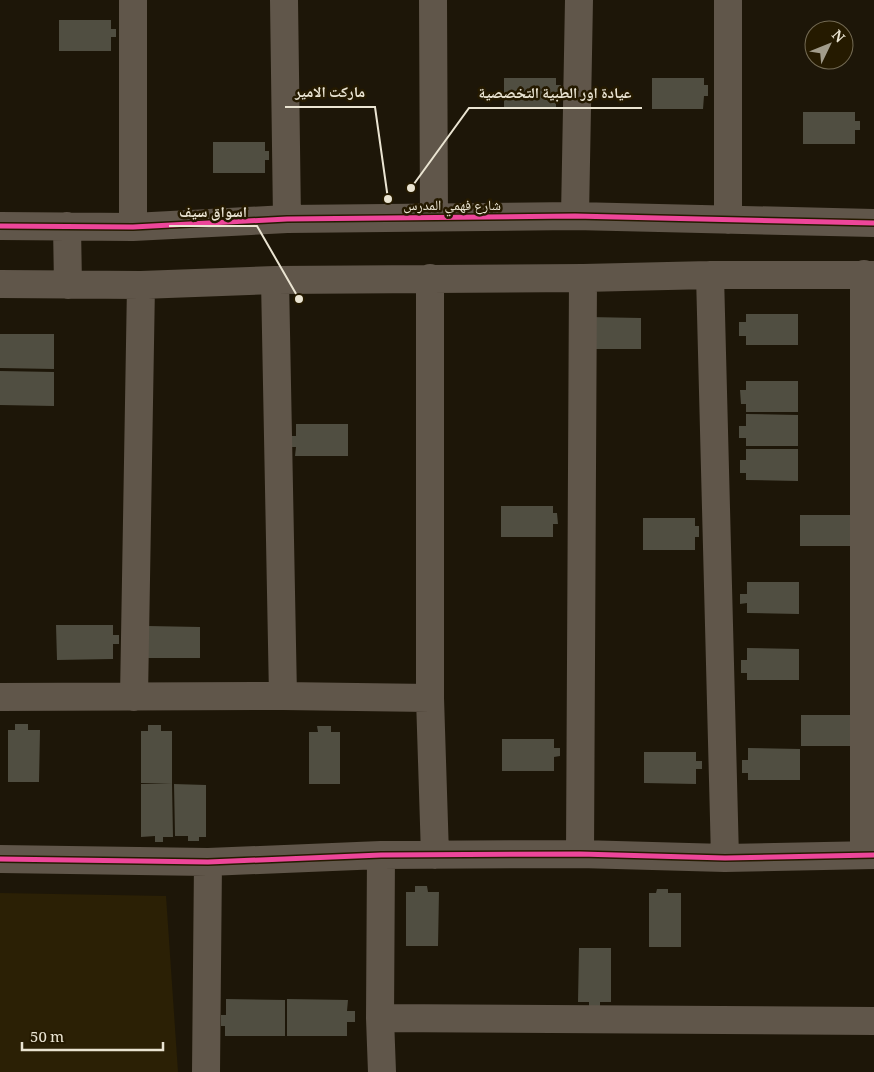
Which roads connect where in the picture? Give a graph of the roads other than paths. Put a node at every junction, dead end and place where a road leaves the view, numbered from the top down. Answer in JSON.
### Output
{"nodes":[{"id":1,"x":133,"y":0,"type":"edge"},
{"id":2,"x":284,"y":0,"type":"edge"},
{"id":3,"x":433,"y":0,"type":"edge"},
{"id":4,"x":579,"y":0,"type":"edge"},
{"id":5,"x":728,"y":0,"type":"edge"},
{"id":6,"x":575,"y":216,"type":"junction"},
{"id":7,"x":434,"y":217,"type":"junction"},
{"id":8,"x":287,"y":219,"type":"junction"},
{"id":9,"x":728,"y":220,"type":"junction"},
{"id":10,"x":874,"y":223,"type":"edge"},
{"id":11,"x":0,"y":226,"type":"edge"},
{"id":12,"x":67,"y":226,"type":"junction"},
{"id":13,"x":133,"y":227,"type":"junction"},
{"id":14,"x":869,"y":274,"type":"edge"},
{"id":15,"x":710,"y":275,"type":"junction"},
{"id":16,"x":430,"y":278,"type":"junction"},
{"id":17,"x":583,"y":278,"type":"junction"},
{"id":18,"x":275,"y":280,"type":"junction"},
{"id":19,"x":0,"y":284,"type":"edge"},
{"id":20,"x":68,"y":285,"type":"junction"},
{"id":21,"x":141,"y":285,"type":"junction"},
{"id":22,"x":134,"y":696,"type":"junction"},
{"id":23,"x":283,"y":696,"type":"junction"},
{"id":24,"x":0,"y":698,"type":"edge"},
{"id":25,"x":430,"y":698,"type":"junction"},
{"id":26,"x":580,"y":854,"type":"junction"},
{"id":27,"x":381,"y":855,"type":"junction"},
{"id":28,"x":435,"y":855,"type":"junction"},
{"id":29,"x":869,"y":855,"type":"edge"},
{"id":30,"x":725,"y":858,"type":"junction"},
{"id":31,"x":0,"y":859,"type":"edge"},
{"id":32,"x":208,"y":862,"type":"junction"},
{"id":33,"x":380,"y":1018,"type":"junction"},
{"id":34,"x":874,"y":1021,"type":"edge"},
{"id":35,"x":206,"y":1072,"type":"edge"},
{"id":36,"x":382,"y":1072,"type":"edge"}],
"edges":[{"from":1,"to":13,"type":"street"},
{"from":2,"to":8,"type":"street"},
{"from":3,"to":7,"type":"street"},
{"from":4,"to":6,"type":"street"},
{"from":5,"to":9,"type":"street"},
{"from":6,"to":7,"type":"street","name":"شارع فهمي المدرس"},
{"from":6,"to":9,"type":"street","name":"شارع فهمي المدرس"},
{"from":7,"to":8,"type":"street","name":"شارع فهمي المدرس"},
{"from":8,"to":13,"type":"street","name":"شارع فهمي المدرس"},
{"from":9,"to":10,"type":"street","name":"شارع فهمي المدرس"},
{"from":11,"to":12,"type":"street","name":"شارع فهمي المدرس"},
{"from":12,"to":13,"type":"street","name":"شارع فهمي المدرس"},
{"from":12,"to":20,"type":"street"},
{"from":14,"to":15,"type":"street"},
{"from":14,"to":29,"type":"street"},
{"from":15,"to":17,"type":"street"},
{"from":15,"to":30,"type":"street"},
{"from":16,"to":17,"type":"street"},
{"from":16,"to":18,"type":"street"},
{"from":16,"to":25,"type":"street"},
{"from":17,"to":26,"type":"street"},
{"from":18,"to":21,"type":"street"},
{"from":18,"to":23,"type":"street"},
{"from":19,"to":20,"type":"street"},
{"from":20,"to":21,"type":"street"},
{"from":21,"to":22,"type":"street"},
{"from":22,"to":23,"type":"street"},
{"from":22,"to":24,"type":"street"},
{"from":23,"to":25,"type":"street"},
{"from":25,"to":28,"type":"street"},
{"from":26,"to":28,"type":"street"},
{"from":26,"to":30,"type":"street"},
{"from":27,"to":28,"type":"street"},
{"from":27,"to":32,"type":"street"},
{"from":27,"to":33,"type":"street"},
{"from":29,"to":30,"type":"street"},
{"from":31,"to":32,"type":"street"},
{"from":32,"to":35,"type":"street"},
{"from":33,"to":34,"type":"street"},
{"from":33,"to":36,"type":"street"}]}
